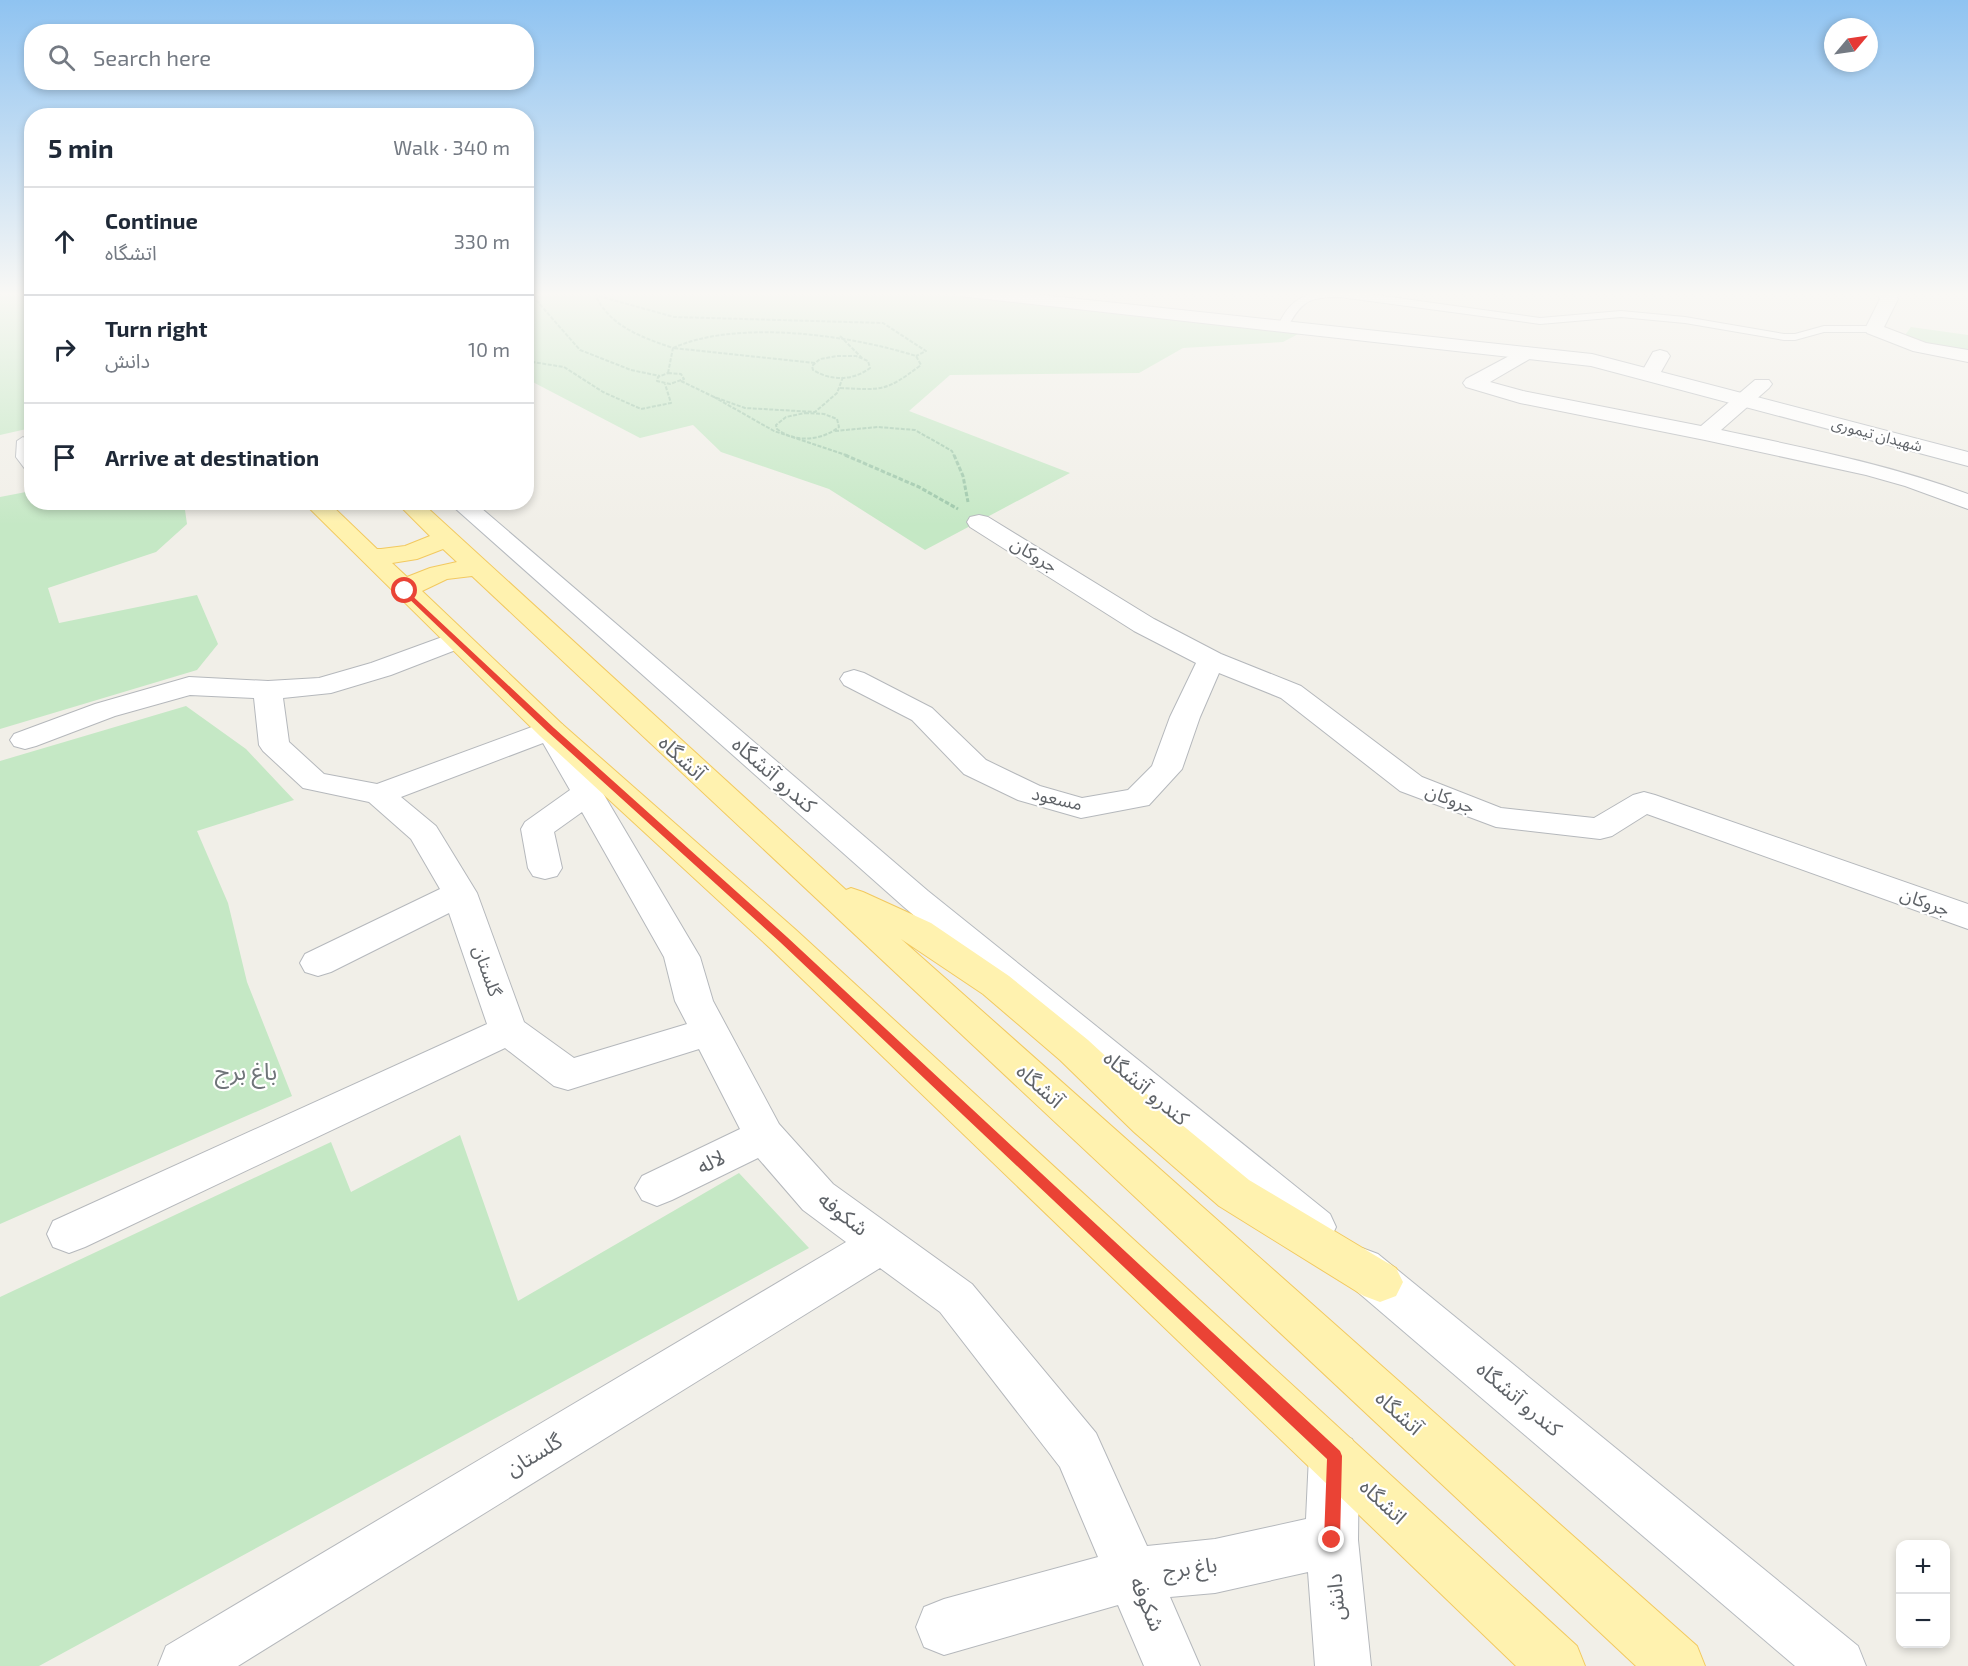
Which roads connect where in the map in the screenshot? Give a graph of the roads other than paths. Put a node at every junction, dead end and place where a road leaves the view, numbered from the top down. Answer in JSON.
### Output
{"nodes":[{"id":1,"x":1496,"y":370,"type":"edge"},
{"id":2,"x":1630,"y":370,"type":"edge"},
{"id":3,"x":1653,"y":370,"type":"edge"},
{"id":4,"x":1650,"y":375,"type":"junction"},
{"id":5,"x":1762,"y":384,"type":"dead end"},
{"id":6,"x":1745,"y":399,"type":"junction"},
{"id":7,"x":1705,"y":433,"type":"junction"},
{"id":8,"x":23,"y":441,"type":"dead end"},
{"id":9,"x":1968,"y":459,"type":"edge"},
{"id":10,"x":24,"y":460,"type":"edge"},
{"id":11,"x":1968,"y":502,"type":"edge"},
{"id":12,"x":322,"y":510,"type":"edge"},
{"id":13,"x":416,"y":510,"type":"edge"},
{"id":14,"x":468,"y":510,"type":"edge"},
{"id":15,"x":979,"y":522,"type":"road end"},
{"id":16,"x":445,"y":537,"type":"junction"},
{"id":17,"x":369,"y":556,"type":"junction"},
{"id":18,"x":478,"y":568,"type":"junction"},
{"id":19,"x":405,"y":591,"type":"junction"},
{"id":20,"x":456,"y":640,"type":"junction"},
{"id":21,"x":1211,"y":660,"type":"junction"},
{"id":22,"x":854,"y":679,"type":"dead end"},
{"id":23,"x":268,"y":690,"type":"junction"},
{"id":24,"x":551,"y":730,"type":"junction"},
{"id":25,"x":25,"y":740,"type":"dead end"},
{"id":26,"x":587,"y":793,"type":"junction"},
{"id":27,"x":379,"y":794,"type":"junction"},
{"id":28,"x":545,"y":868,"type":"dead end"},
{"id":29,"x":822,"y":887,"type":"junction"},
{"id":30,"x":460,"y":893,"type":"junction"},
{"id":31,"x":1968,"y":917,"type":"edge"},
{"id":32,"x":318,"y":963,"type":"dead end"},
{"id":33,"x":507,"y":1030,"type":"junction"},
{"id":34,"x":708,"y":1032,"type":"junction"},
{"id":35,"x":764,"y":1136,"type":"junction"},
{"id":36,"x":657,"y":1188,"type":"dead end"},
{"id":37,"x":69,"y":1234,"type":"dead end"},
{"id":38,"x":881,"y":1244,"type":"junction"},
{"id":39,"x":1380,"y":1282,"type":"junction"},
{"id":40,"x":1334,"y":1456,"type":"junction"},
{"id":41,"x":1332,"y":1540,"type":"junction"},
{"id":42,"x":1134,"y":1574,"type":"junction"},
{"id":43,"x":944,"y":1627,"type":"dead end"},
{"id":44,"x":186,"y":1666,"type":"edge"},
{"id":45,"x":1172,"y":1666,"type":"edge"},
{"id":46,"x":1343,"y":1666,"type":"edge"},
{"id":47,"x":1557,"y":1666,"type":"edge"},
{"id":48,"x":1677,"y":1666,"type":"edge"},
{"id":49,"x":1838,"y":1666,"type":"edge"}],
"edges":[{"from":1,"to":7,"type":"street"},
{"from":2,"to":4,"type":"street","name":"شهیدان تیموری"},
{"from":3,"to":4,"type":"street"},
{"from":4,"to":6,"type":"street","name":"شهیدان تیموری"},
{"from":5,"to":6,"type":"street"},
{"from":6,"to":7,"type":"street"},
{"from":6,"to":9,"type":"street","name":"شهیدان تیموری"},
{"from":7,"to":11,"type":"street"},
{"from":8,"to":10,"type":"lane"},
{"from":12,"to":17,"type":"main road","name":"اتشگاه"},
{"from":13,"to":16,"type":"main road","name":"آتشگاه"},
{"from":14,"to":39,"type":"street","name":"کندرو آتشگاه"},
{"from":15,"to":21,"type":"street","name":"جروکان"},
{"from":16,"to":17,"type":"main road"},
{"from":16,"to":18,"type":"main road","name":"آتشگاه"},
{"from":17,"to":19,"type":"main road","name":"اتشگاه"},
{"from":18,"to":19,"type":"main road"},
{"from":18,"to":29,"type":"main road","name":"آتشگاه"},
{"from":19,"to":20,"type":"main road","name":"اتشگاه"},
{"from":20,"to":23,"type":"street"},
{"from":20,"to":24,"type":"main road","name":"اتشگاه"},
{"from":21,"to":22,"type":"street","name":"مسعود"},
{"from":21,"to":31,"type":"street","name":"جروکان"},
{"from":23,"to":25,"type":"street"},
{"from":23,"to":27,"type":"street"},
{"from":24,"to":26,"type":"street","name":"شکوفه"},
{"from":24,"to":27,"type":"street"},
{"from":24,"to":40,"type":"main road","name":"اتشگاه"},
{"from":26,"to":28,"type":"street"},
{"from":26,"to":34,"type":"street","name":"شکوفه"},
{"from":27,"to":30,"type":"street","name":"گلستان"},
{"from":29,"to":39,"type":"main road"},
{"from":29,"to":48,"type":"main road","name":"آتشگاه"},
{"from":30,"to":32,"type":"street"},
{"from":30,"to":33,"type":"street","name":"گلستان"},
{"from":33,"to":34,"type":"street"},
{"from":33,"to":37,"type":"street"},
{"from":34,"to":35,"type":"street","name":"شکوفه"},
{"from":35,"to":36,"type":"street","name":"لاله"},
{"from":35,"to":38,"type":"street","name":"شکوفه"},
{"from":38,"to":42,"type":"street","name":"شکوفه"},
{"from":38,"to":44,"type":"street","name":"گلستان"},
{"from":39,"to":49,"type":"street","name":"کندرو آتشگاه"},
{"from":40,"to":41,"type":"street","name":"دانش"},
{"from":40,"to":47,"type":"main road","name":"اتشگاه"},
{"from":41,"to":42,"type":"street","name":"باغ برج"},
{"from":41,"to":46,"type":"street","name":"دانش"},
{"from":42,"to":43,"type":"street","name":"باغ برج"},
{"from":42,"to":45,"type":"street","name":"شکوفه"}]}
